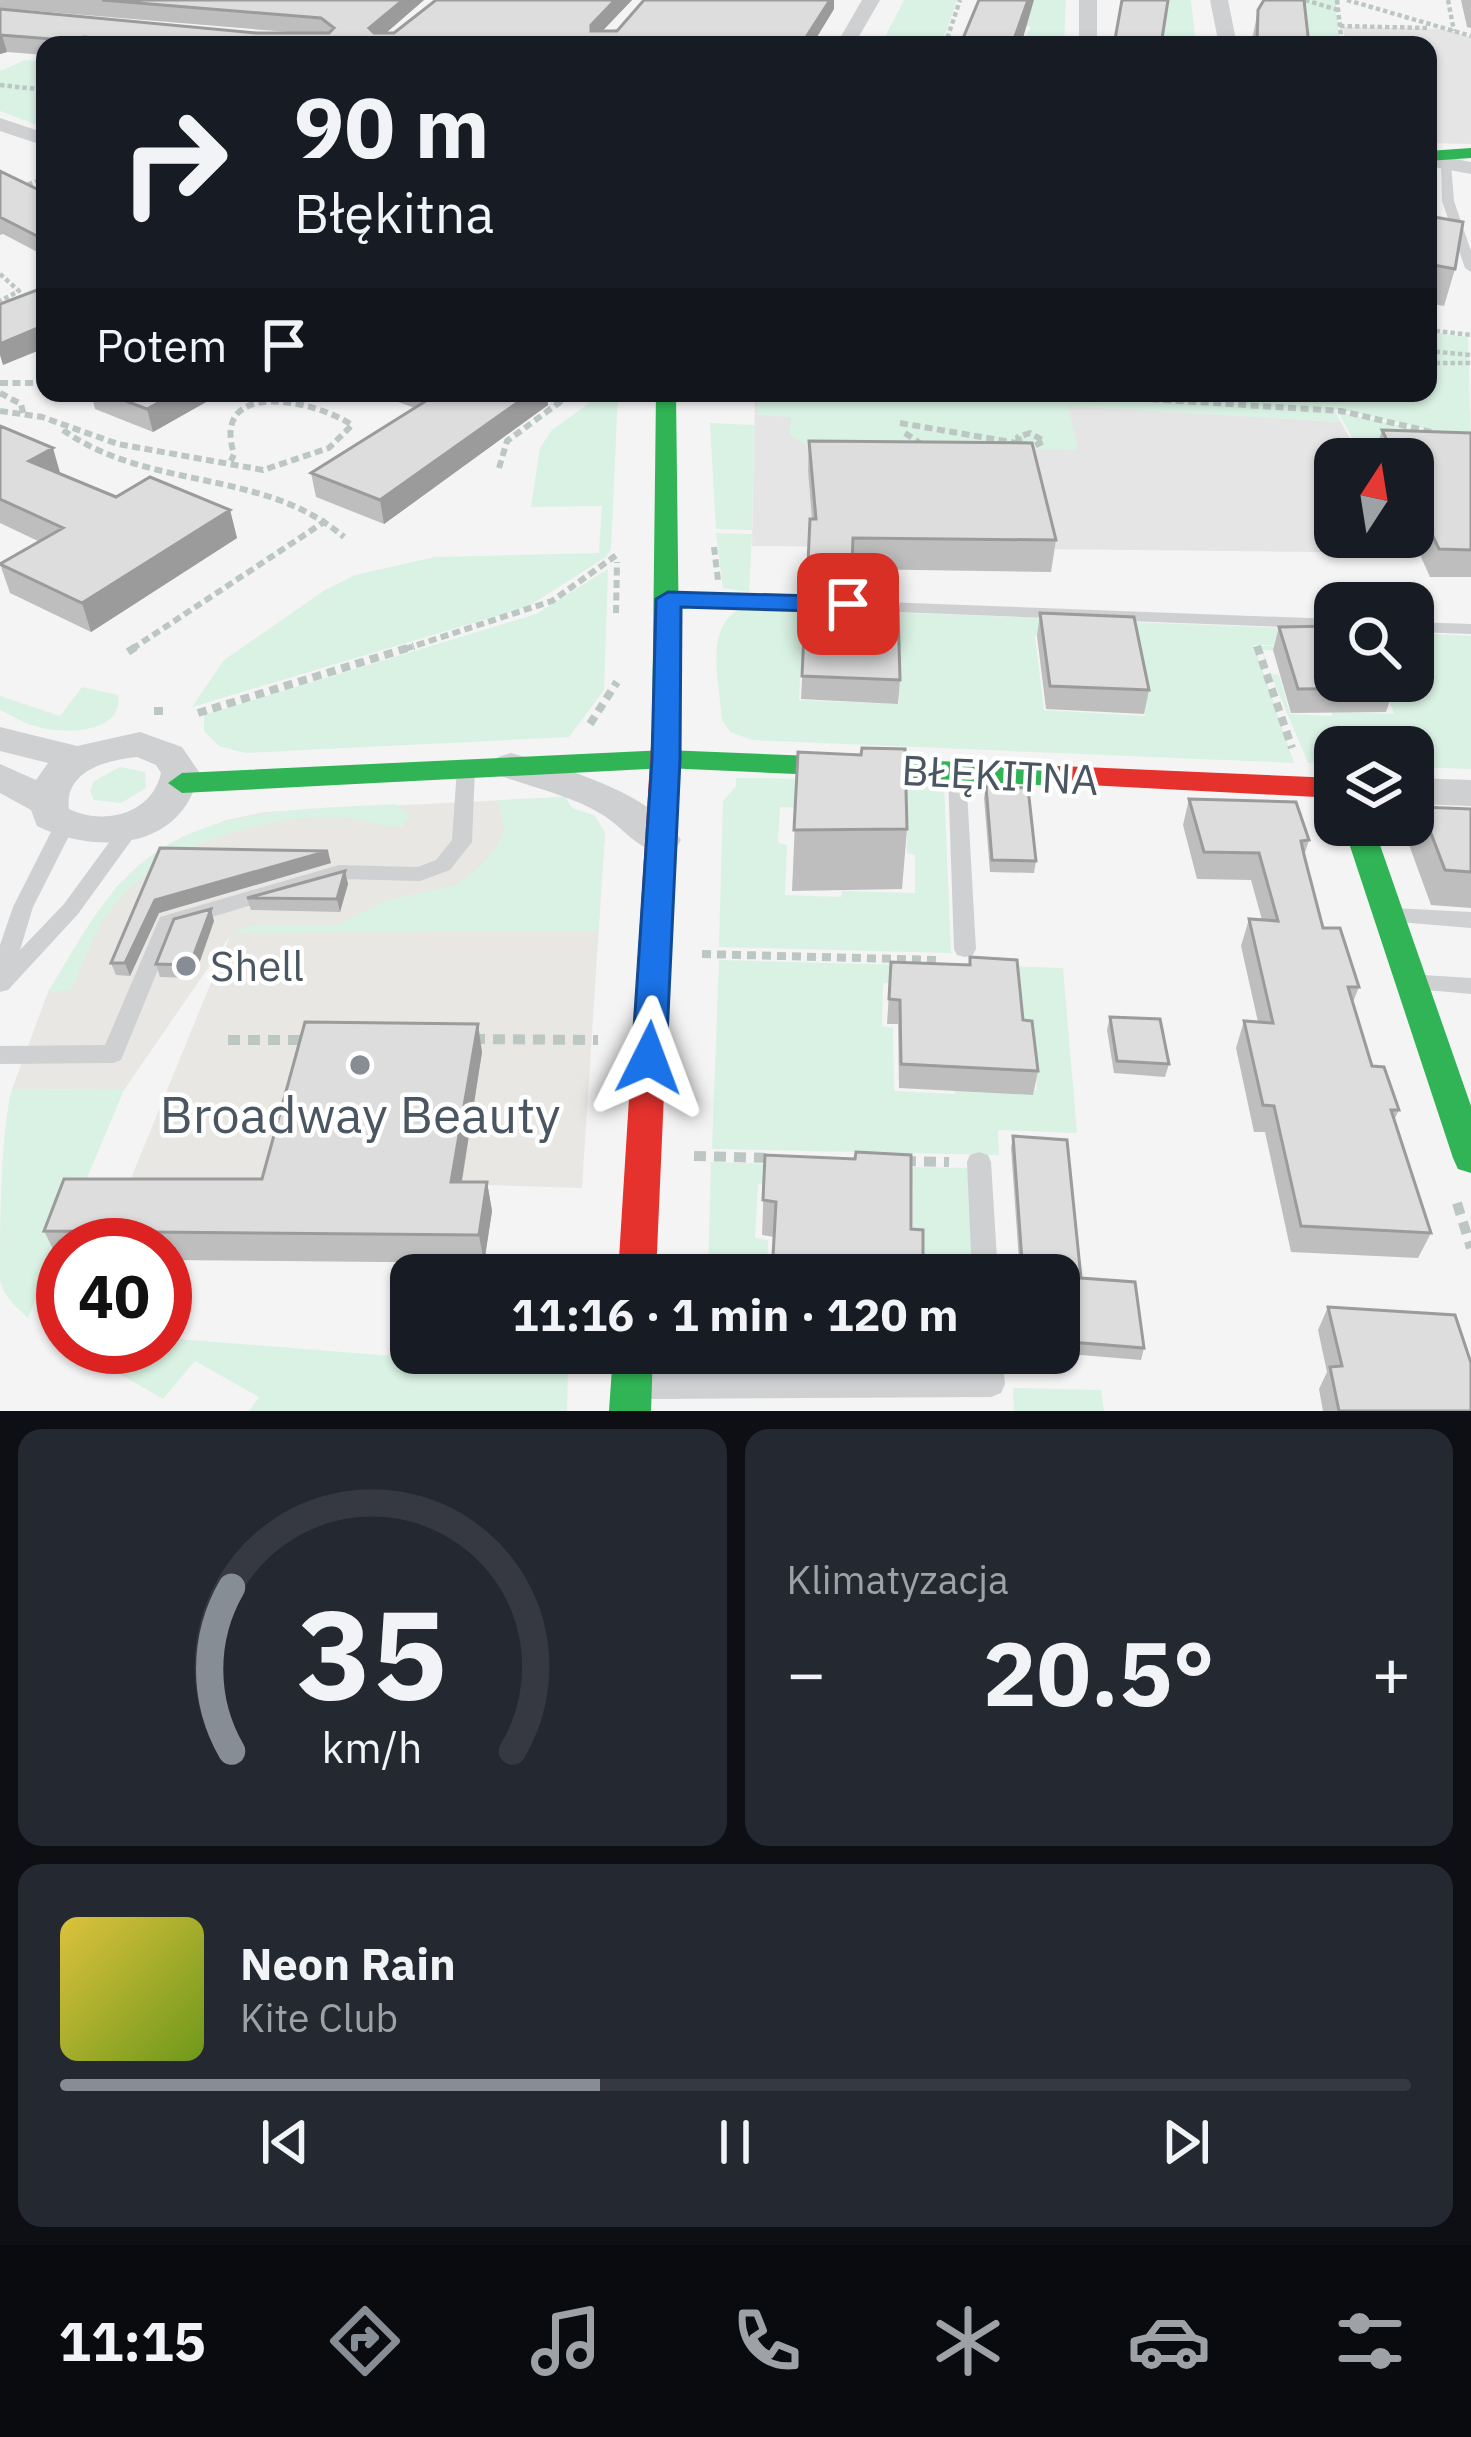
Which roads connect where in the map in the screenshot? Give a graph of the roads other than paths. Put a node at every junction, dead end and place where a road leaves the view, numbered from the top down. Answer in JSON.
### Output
{"nodes":[{"id":1,"x":32,"y":0,"type":"edge"},
{"id":2,"x":871,"y":0,"type":"edge"},
{"id":3,"x":1088,"y":0,"type":"edge"},
{"id":4,"x":1219,"y":0,"type":"edge"},
{"id":5,"x":0,"y":15,"type":"edge"},
{"id":6,"x":37,"y":20,"type":"edge"},
{"id":7,"x":850,"y":36,"type":"edge"},
{"id":8,"x":1088,"y":36,"type":"edge"},
{"id":9,"x":1226,"y":36,"type":"edge"},
{"id":10,"x":0,"y":124,"type":"edge"},
{"id":11,"x":36,"y":137,"type":"edge"},
{"id":12,"x":1443,"y":158,"type":"edge"},
{"id":13,"x":1471,"y":168,"type":"edge"},
{"id":14,"x":1471,"y":268,"type":"edge"},
{"id":15,"x":666,"y":402,"type":"edge"},
{"id":16,"x":668,"y":599,"type":"junction"},
{"id":17,"x":1314,"y":623,"type":"edge"},
{"id":18,"x":1434,"y":628,"type":"edge"},
{"id":19,"x":1471,"y":629,"type":"edge"},
{"id":20,"x":0,"y":739,"type":"edge"},
{"id":21,"x":79,"y":759,"type":"junction"},
{"id":22,"x":666,"y":759,"type":"junction"},
{"id":23,"x":511,"y":766,"type":"junction"},
{"id":24,"x":466,"y":769,"type":"junction"},
{"id":25,"x":957,"y":773,"type":"junction"},
{"id":26,"x":0,"y":777,"type":"edge"},
{"id":27,"x":182,"y":783,"type":"junction"},
{"id":28,"x":1314,"y":787,"type":"edge"},
{"id":29,"x":1434,"y":792,"type":"edge"},
{"id":30,"x":1471,"y":793,"type":"edge"},
{"id":31,"x":56,"y":814,"type":"junction"},
{"id":32,"x":131,"y":827,"type":"junction"},
{"id":33,"x":661,"y":840,"type":"junction"},
{"id":34,"x":1365,"y":846,"type":"edge"},
{"id":35,"x":1390,"y":916,"type":"junction"},
{"id":36,"x":1471,"y":920,"type":"edge"},
{"id":37,"x":965,"y":949,"type":"road end"},
{"id":38,"x":0,"y":981,"type":"edge"},
{"id":39,"x":1412,"y":982,"type":"junction"},
{"id":40,"x":1471,"y":986,"type":"edge"},
{"id":41,"x":0,"y":1055,"type":"edge"},
{"id":42,"x":1471,"y":1158,"type":"edge"},
{"id":43,"x":980,"y":1162,"type":"road end"},
{"id":44,"x":639,"y":1254,"type":"edge"},
{"id":45,"x":984,"y":1254,"type":"edge"},
{"id":46,"x":990,"y":1374,"type":"edge"},
{"id":47,"x":631,"y":1399,"type":"edge"}],
"edges":[{"from":1,"to":5,"type":"street"},
{"from":2,"to":7,"type":"street"},
{"from":3,"to":8,"type":"street"},
{"from":4,"to":9,"type":"street"},
{"from":5,"to":6,"type":"street"},
{"from":10,"to":11,"type":"street"},
{"from":12,"to":13,"type":"street"},
{"from":12,"to":14,"type":"lane"},
{"from":15,"to":16,"type":"street"},
{"from":16,"to":17,"type":"lane"},
{"from":16,"to":22,"type":"street"},
{"from":18,"to":19,"type":"lane"},
{"from":20,"to":21,"type":"street"},
{"from":21,"to":27,"type":"street"},
{"from":21,"to":31,"type":"street"},
{"from":22,"to":23,"type":"street","name":"BŁĘKITNA"},
{"from":22,"to":25,"type":"street","name":"BŁĘKITNA"},
{"from":22,"to":33,"type":"street"},
{"from":23,"to":24,"type":"street","name":"BŁĘKITNA"},
{"from":23,"to":33,"type":"street"},
{"from":24,"to":27,"type":"street","name":"BŁĘKITNA"},
{"from":24,"to":41,"type":"lane"},
{"from":25,"to":28,"type":"street","name":"BŁĘKITNA"},
{"from":25,"to":37,"type":"lane"},
{"from":26,"to":31,"type":"street"},
{"from":27,"to":32,"type":"street"},
{"from":29,"to":30,"type":"street"},
{"from":31,"to":32,"type":"street"},
{"from":31,"to":38,"type":"lane"},
{"from":32,"to":38,"type":"lane"},
{"from":33,"to":44,"type":"street"},
{"from":34,"to":35,"type":"street"},
{"from":35,"to":36,"type":"lane"},
{"from":35,"to":39,"type":"street"},
{"from":39,"to":40,"type":"lane"},
{"from":39,"to":42,"type":"street"},
{"from":43,"to":45,"type":"lane"},
{"from":46,"to":47,"type":"lane"}]}
